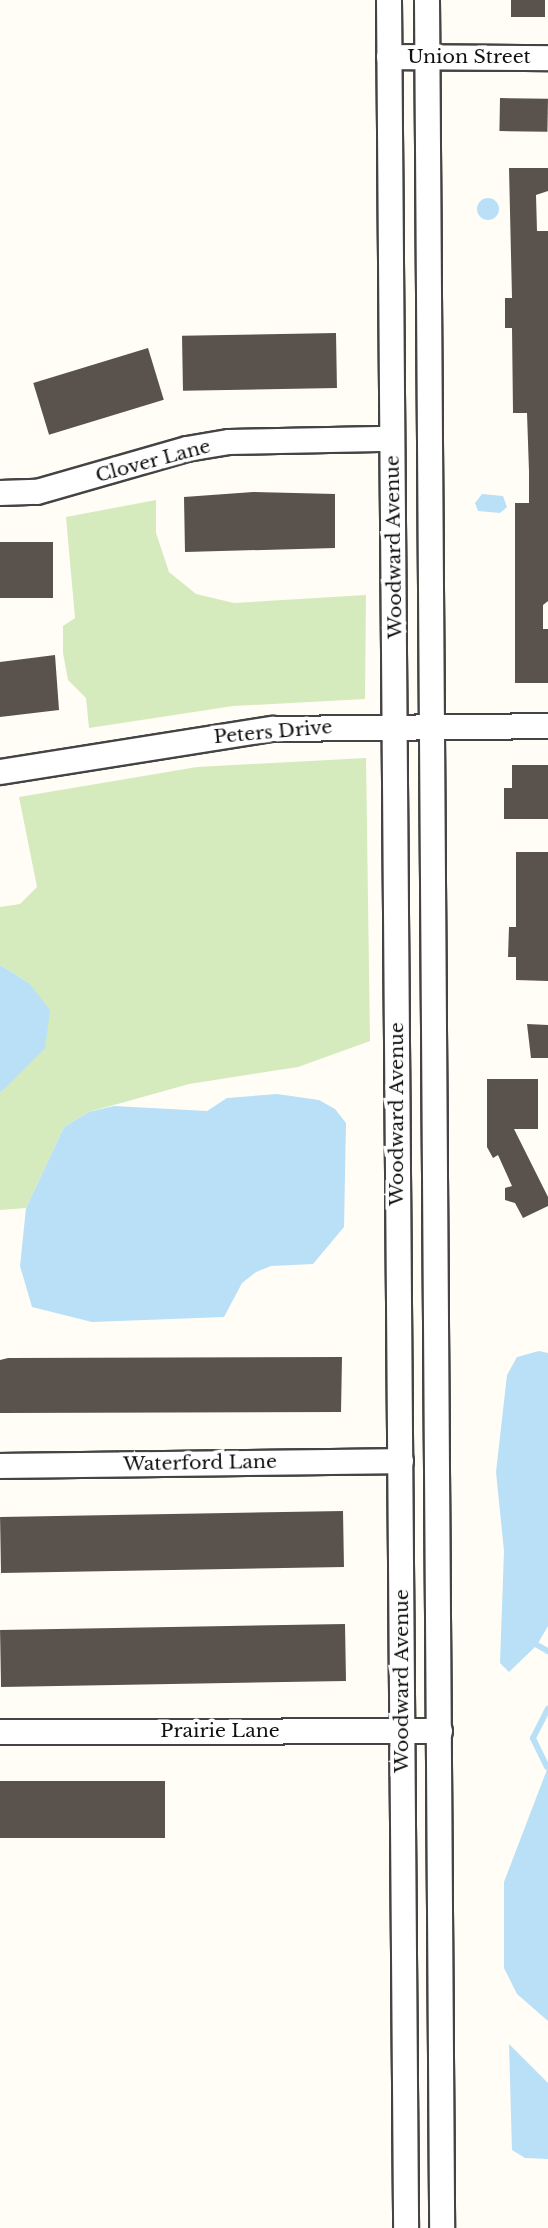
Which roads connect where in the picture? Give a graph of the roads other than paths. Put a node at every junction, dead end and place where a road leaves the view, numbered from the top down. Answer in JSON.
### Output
{"nodes":[{"id":1,"x":388,"y":0,"type":"edge"},
{"id":2,"x":427,"y":0,"type":"edge"},
{"id":3,"x":389,"y":57,"type":"junction"},
{"id":4,"x":427,"y":58,"type":"junction"},
{"id":5,"x":548,"y":58,"type":"edge"},
{"id":6,"x":392,"y":439,"type":"junction"},
{"id":7,"x":0,"y":494,"type":"edge"},
{"id":8,"x":397,"y":726,"type":"junction"},
{"id":9,"x":433,"y":726,"type":"junction"},
{"id":10,"x":548,"y":726,"type":"edge"},
{"id":11,"x":0,"y":772,"type":"edge"},
{"id":12,"x":401,"y":1461,"type":"junction"},
{"id":13,"x":0,"y":1466,"type":"edge"},
{"id":14,"x":403,"y":1731,"type":"junction"},
{"id":15,"x":440,"y":1731,"type":"junction"},
{"id":16,"x":0,"y":1732,"type":"edge"},
{"id":17,"x":406,"y":2228,"type":"edge"},
{"id":18,"x":442,"y":2228,"type":"edge"}],
"edges":[{"from":1,"to":3,"type":"street","name":"Woodward Avenue"},
{"from":2,"to":4,"type":"street","name":"Woodward Avenue"},
{"from":3,"to":4,"type":"street","name":"Union Street"},
{"from":3,"to":6,"type":"street","name":"Woodward Avenue"},
{"from":4,"to":5,"type":"street","name":"Union Street"},
{"from":4,"to":9,"type":"street","name":"Woodward Avenue"},
{"from":6,"to":7,"type":"street","name":"Clover Lane"},
{"from":6,"to":8,"type":"street","name":"Woodward Avenue"},
{"from":8,"to":9,"type":"street","name":"Peters Drive"},
{"from":8,"to":11,"type":"street","name":"Peters Drive"},
{"from":8,"to":12,"type":"street","name":"Woodward Avenue"},
{"from":9,"to":10,"type":"street","name":"Peters Drive"},
{"from":9,"to":15,"type":"street","name":"Woodward Avenue"},
{"from":12,"to":13,"type":"street","name":"Waterford Lane"},
{"from":12,"to":14,"type":"street","name":"Woodward Avenue"},
{"from":14,"to":15,"type":"street","name":"Prairie Lane"},
{"from":14,"to":16,"type":"street","name":"Prairie Lane"},
{"from":14,"to":17,"type":"street","name":"Woodward Avenue"},
{"from":15,"to":18,"type":"street","name":"Woodward Avenue"}]}
